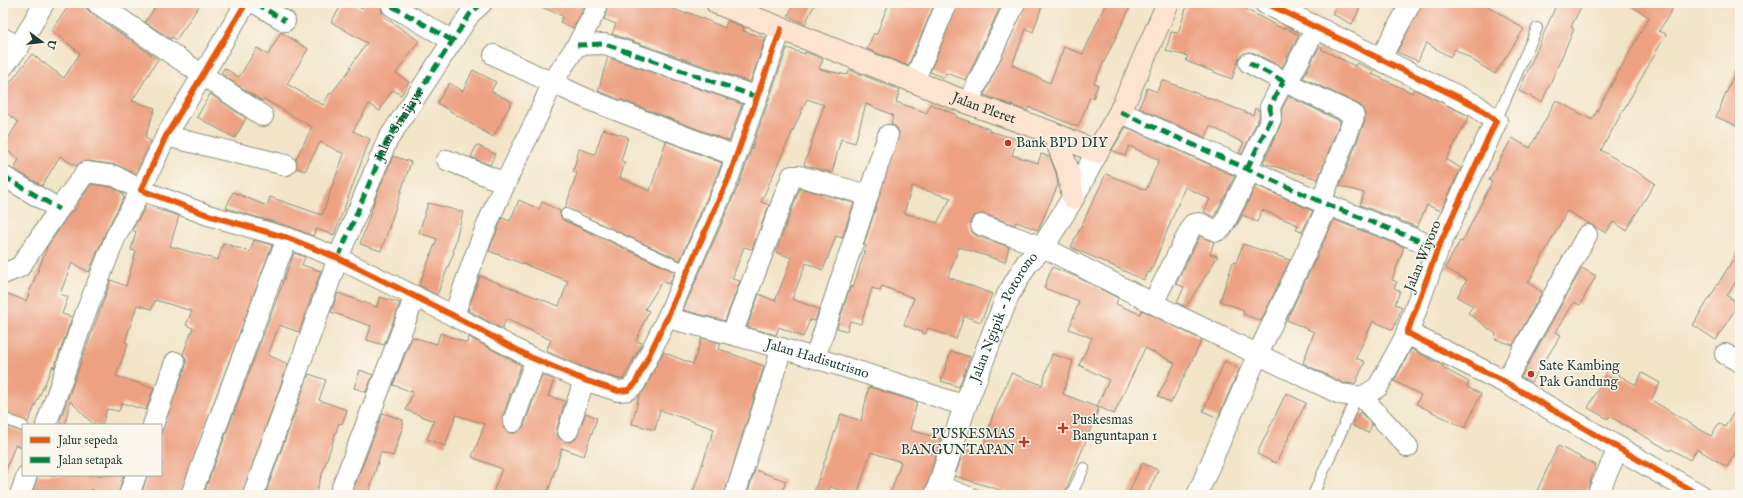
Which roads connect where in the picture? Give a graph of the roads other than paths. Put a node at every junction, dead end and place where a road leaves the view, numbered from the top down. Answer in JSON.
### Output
{"nodes":[{"id":1,"x":44,"y":3,"type":"edge"},
{"id":2,"x":97,"y":3,"type":"edge"},
{"id":3,"x":246,"y":3,"type":"edge"},
{"id":4,"x":255,"y":3,"type":"edge"},
{"id":5,"x":482,"y":3,"type":"edge"},
{"id":6,"x":717,"y":3,"type":"edge"},
{"id":7,"x":947,"y":3,"type":"edge"},
{"id":8,"x":1015,"y":3,"type":"edge"},
{"id":9,"x":1168,"y":3,"type":"edge"},
{"id":10,"x":1266,"y":3,"type":"edge"},
{"id":11,"x":1411,"y":3,"type":"edge"},
{"id":12,"x":392,"y":6,"type":"dead end"},
{"id":13,"x":596,"y":10,"type":"dead end"},
{"id":14,"x":285,"y":21,"type":"dead end"},
{"id":15,"x":1316,"y":28,"type":"junction"},
{"id":16,"x":1537,"y":28,"type":"dead end"},
{"id":17,"x":781,"y":29,"type":"junction"},
{"id":18,"x":453,"y":41,"type":"junction"},
{"id":19,"x":11,"y":42,"type":"edge"},
{"id":20,"x":577,"y":45,"type":"junction"},
{"id":21,"x":494,"y":55,"type":"dead end"},
{"id":22,"x":1380,"y":59,"type":"junction"},
{"id":23,"x":1249,"y":63,"type":"dead end"},
{"id":24,"x":3,"y":67,"type":"edge"},
{"id":25,"x":202,"y":75,"type":"junction"},
{"id":26,"x":914,"y":81,"type":"junction"},
{"id":27,"x":552,"y":83,"type":"junction"},
{"id":28,"x":1285,"y":83,"type":"junction"},
{"id":29,"x":758,"y":97,"type":"junction"},
{"id":30,"x":968,"y":103,"type":"junction"},
{"id":31,"x":1120,"y":112,"type":"junction"},
{"id":32,"x":263,"y":116,"type":"dead end"},
{"id":33,"x":1496,"y":121,"type":"junction"},
{"id":34,"x":888,"y":135,"type":"dead end"},
{"id":35,"x":1054,"y":135,"type":"junction"},
{"id":36,"x":166,"y":136,"type":"junction"},
{"id":37,"x":1097,"y":152,"type":"junction"},
{"id":38,"x":736,"y":156,"type":"junction"},
{"id":39,"x":447,"y":160,"type":"dead end"},
{"id":40,"x":286,"y":165,"type":"dead end"},
{"id":41,"x":1249,"y":169,"type":"junction"},
{"id":42,"x":3,"y":176,"type":"edge"},
{"id":43,"x":505,"y":184,"type":"junction"},
{"id":44,"x":141,"y":190,"type":"junction"},
{"id":45,"x":868,"y":195,"type":"junction"},
{"id":46,"x":1073,"y":198,"type":"junction"},
{"id":47,"x":1325,"y":203,"type":"junction"},
{"id":48,"x":59,"y":209,"type":"junction"},
{"id":49,"x":566,"y":214,"type":"dead end"},
{"id":50,"x":981,"y":225,"type":"dead end"},
{"id":51,"x":1587,"y":235,"type":"dead end"},
{"id":52,"x":288,"y":238,"type":"junction"},
{"id":53,"x":1043,"y":247,"type":"junction"},
{"id":54,"x":1438,"y":248,"type":"junction"},
{"id":55,"x":338,"y":258,"type":"junction"},
{"id":56,"x":688,"y":271,"type":"junction"},
{"id":57,"x":3,"y":274,"type":"edge"},
{"id":58,"x":416,"y":296,"type":"junction"},
{"id":59,"x":1153,"y":303,"type":"junction"},
{"id":60,"x":454,"y":316,"type":"junction"},
{"id":61,"x":667,"y":318,"type":"junction"},
{"id":62,"x":1407,"y":333,"type":"junction"},
{"id":63,"x":732,"y":334,"type":"junction"},
{"id":64,"x":782,"y":348,"type":"junction"},
{"id":65,"x":1258,"y":354,"type":"junction"},
{"id":66,"x":815,"y":358,"type":"junction"},
{"id":67,"x":536,"y":359,"type":"junction"},
{"id":68,"x":175,"y":362,"type":"dead end"},
{"id":69,"x":584,"y":380,"type":"junction"},
{"id":70,"x":1505,"y":382,"type":"junction"},
{"id":71,"x":1359,"y":396,"type":"junction"},
{"id":72,"x":965,"y":406,"type":"junction"},
{"id":73,"x":3,"y":418,"type":"edge"},
{"id":74,"x":513,"y":422,"type":"dead end"},
{"id":75,"x":46,"y":424,"type":"edge"},
{"id":76,"x":153,"y":424,"type":"edge"},
{"id":77,"x":22,"y":426,"type":"edge"},
{"id":78,"x":568,"y":431,"type":"dead end"},
{"id":79,"x":1408,"y":447,"type":"dead end"},
{"id":80,"x":1620,"y":447,"type":"junction"},
{"id":81,"x":1084,"y":468,"type":"dead end"},
{"id":82,"x":27,"y":476,"type":"edge"},
{"id":83,"x":136,"y":476,"type":"edge"},
{"id":84,"x":939,"y":488,"type":"edge"},
{"id":85,"x":20,"y":495,"type":"edge"},
{"id":86,"x":129,"y":495,"type":"edge"},
{"id":87,"x":191,"y":495,"type":"edge"},
{"id":88,"x":253,"y":495,"type":"edge"},
{"id":89,"x":339,"y":495,"type":"edge"},
{"id":90,"x":735,"y":495,"type":"edge"},
{"id":91,"x":977,"y":495,"type":"edge"},
{"id":92,"x":1070,"y":495,"type":"edge"},
{"id":93,"x":1197,"y":495,"type":"edge"},
{"id":94,"x":1313,"y":495,"type":"edge"},
{"id":95,"x":1596,"y":495,"type":"edge"},
{"id":96,"x":1699,"y":495,"type":"edge"}],
"edges":[{"from":1,"to":19,"type":"street"},
{"from":2,"to":25,"type":"street"},
{"from":3,"to":25,"type":"street"},
{"from":4,"to":14,"type":"street"},
{"from":5,"to":18,"type":"street","name":"Jalan Srinijaya"},
{"from":6,"to":17,"type":"main road","name":"Jalan Pleret"},
{"from":7,"to":26,"type":"street"},
{"from":8,"to":30,"type":"street"},
{"from":9,"to":31,"type":"main road"},
{"from":10,"to":15,"type":"street"},
{"from":11,"to":22,"type":"street"},
{"from":12,"to":18,"type":"street"},
{"from":13,"to":20,"type":"street"},
{"from":15,"to":22,"type":"street"},
{"from":15,"to":28,"type":"street"},
{"from":16,"to":33,"type":"lane"},
{"from":17,"to":26,"type":"main road","name":"Jalan Pleret"},
{"from":17,"to":29,"type":"street"},
{"from":18,"to":55,"type":"street","name":"Jalan Srinijaya"},
{"from":19,"to":24,"type":"street"},
{"from":20,"to":27,"type":"street"},
{"from":20,"to":29,"type":"street"},
{"from":21,"to":27,"type":"street"},
{"from":22,"to":33,"type":"street"},
{"from":23,"to":28,"type":"street"},
{"from":25,"to":32,"type":"street"},
{"from":25,"to":36,"type":"street"},
{"from":26,"to":30,"type":"main road","name":"Jalan Pleret"},
{"from":27,"to":38,"type":"street"},
{"from":27,"to":43,"type":"street"},
{"from":28,"to":41,"type":"street"},
{"from":28,"to":47,"type":"street"},
{"from":29,"to":38,"type":"street"},
{"from":30,"to":35,"type":"main road","name":"Jalan Pleret"},
{"from":31,"to":37,"type":"main road"},
{"from":31,"to":41,"type":"street"},
{"from":33,"to":54,"type":"street","name":"Jalan Wiyoro"},
{"from":34,"to":45,"type":"street"},
{"from":35,"to":37,"type":"main road","name":"Jalan Pleret"},
{"from":35,"to":46,"type":"main road"},
{"from":36,"to":40,"type":"street"},
{"from":36,"to":44,"type":"street"},
{"from":37,"to":46,"type":"street","name":"Jalan Ngipik - Potorono"},
{"from":38,"to":56,"type":"street"},
{"from":39,"to":43,"type":"street"},
{"from":41,"to":47,"type":"street"},
{"from":41,"to":59,"type":"street"},
{"from":42,"to":48,"type":"street"},
{"from":43,"to":60,"type":"street"},
{"from":44,"to":48,"type":"street"},
{"from":44,"to":52,"type":"street"},
{"from":44,"to":75,"type":"street"},
{"from":45,"to":63,"type":"street"},
{"from":45,"to":66,"type":"street"},
{"from":46,"to":53,"type":"street","name":"Jalan Ngipik - Potorono"},
{"from":47,"to":54,"type":"street"},
{"from":47,"to":65,"type":"street"},
{"from":48,"to":57,"type":"street"},
{"from":49,"to":56,"type":"lane"},
{"from":50,"to":53,"type":"street"},
{"from":51,"to":70,"type":"street"},
{"from":52,"to":55,"type":"street"},
{"from":52,"to":87,"type":"street"},
{"from":53,"to":59,"type":"street"},
{"from":53,"to":72,"type":"street","name":"Jalan Ngipik - Potorono"},
{"from":54,"to":62,"type":"street","name":"Jalan Wiyoro"},
{"from":55,"to":58,"type":"street"},
{"from":55,"to":88,"type":"street","name":"Jalan Srinijaya"},
{"from":56,"to":61,"type":"street"},
{"from":58,"to":60,"type":"street"},
{"from":58,"to":89,"type":"street"},
{"from":59,"to":65,"type":"street"},
{"from":60,"to":67,"type":"street"},
{"from":61,"to":63,"type":"street","name":"Jalan Hadisutrisno"},
{"from":61,"to":69,"type":"street"},
{"from":62,"to":70,"type":"street"},
{"from":62,"to":71,"type":"street"},
{"from":63,"to":64,"type":"street","name":"Jalan Hadisutrisno"},
{"from":64,"to":66,"type":"street","name":"Jalan Hadisutrisno"},
{"from":64,"to":90,"type":"street"},
{"from":65,"to":71,"type":"street"},
{"from":65,"to":93,"type":"street"},
{"from":66,"to":72,"type":"street","name":"Jalan Hadisutrisno"},
{"from":67,"to":69,"type":"street"},
{"from":67,"to":74,"type":"street"},
{"from":68,"to":76,"type":"street"},
{"from":69,"to":78,"type":"street"},
{"from":70,"to":80,"type":"street"},
{"from":71,"to":79,"type":"street"},
{"from":71,"to":94,"type":"lane"},
{"from":72,"to":84,"type":"street","name":"Jalan Ngipik - Potorono"},
{"from":73,"to":77,"type":"lane"},
{"from":80,"to":95,"type":"street"},
{"from":80,"to":96,"type":"street"},
{"from":81,"to":92,"type":"lane"},
{"from":82,"to":85,"type":"street"},
{"from":83,"to":86,"type":"street"},
{"from":84,"to":91,"type":"lane"}]}
